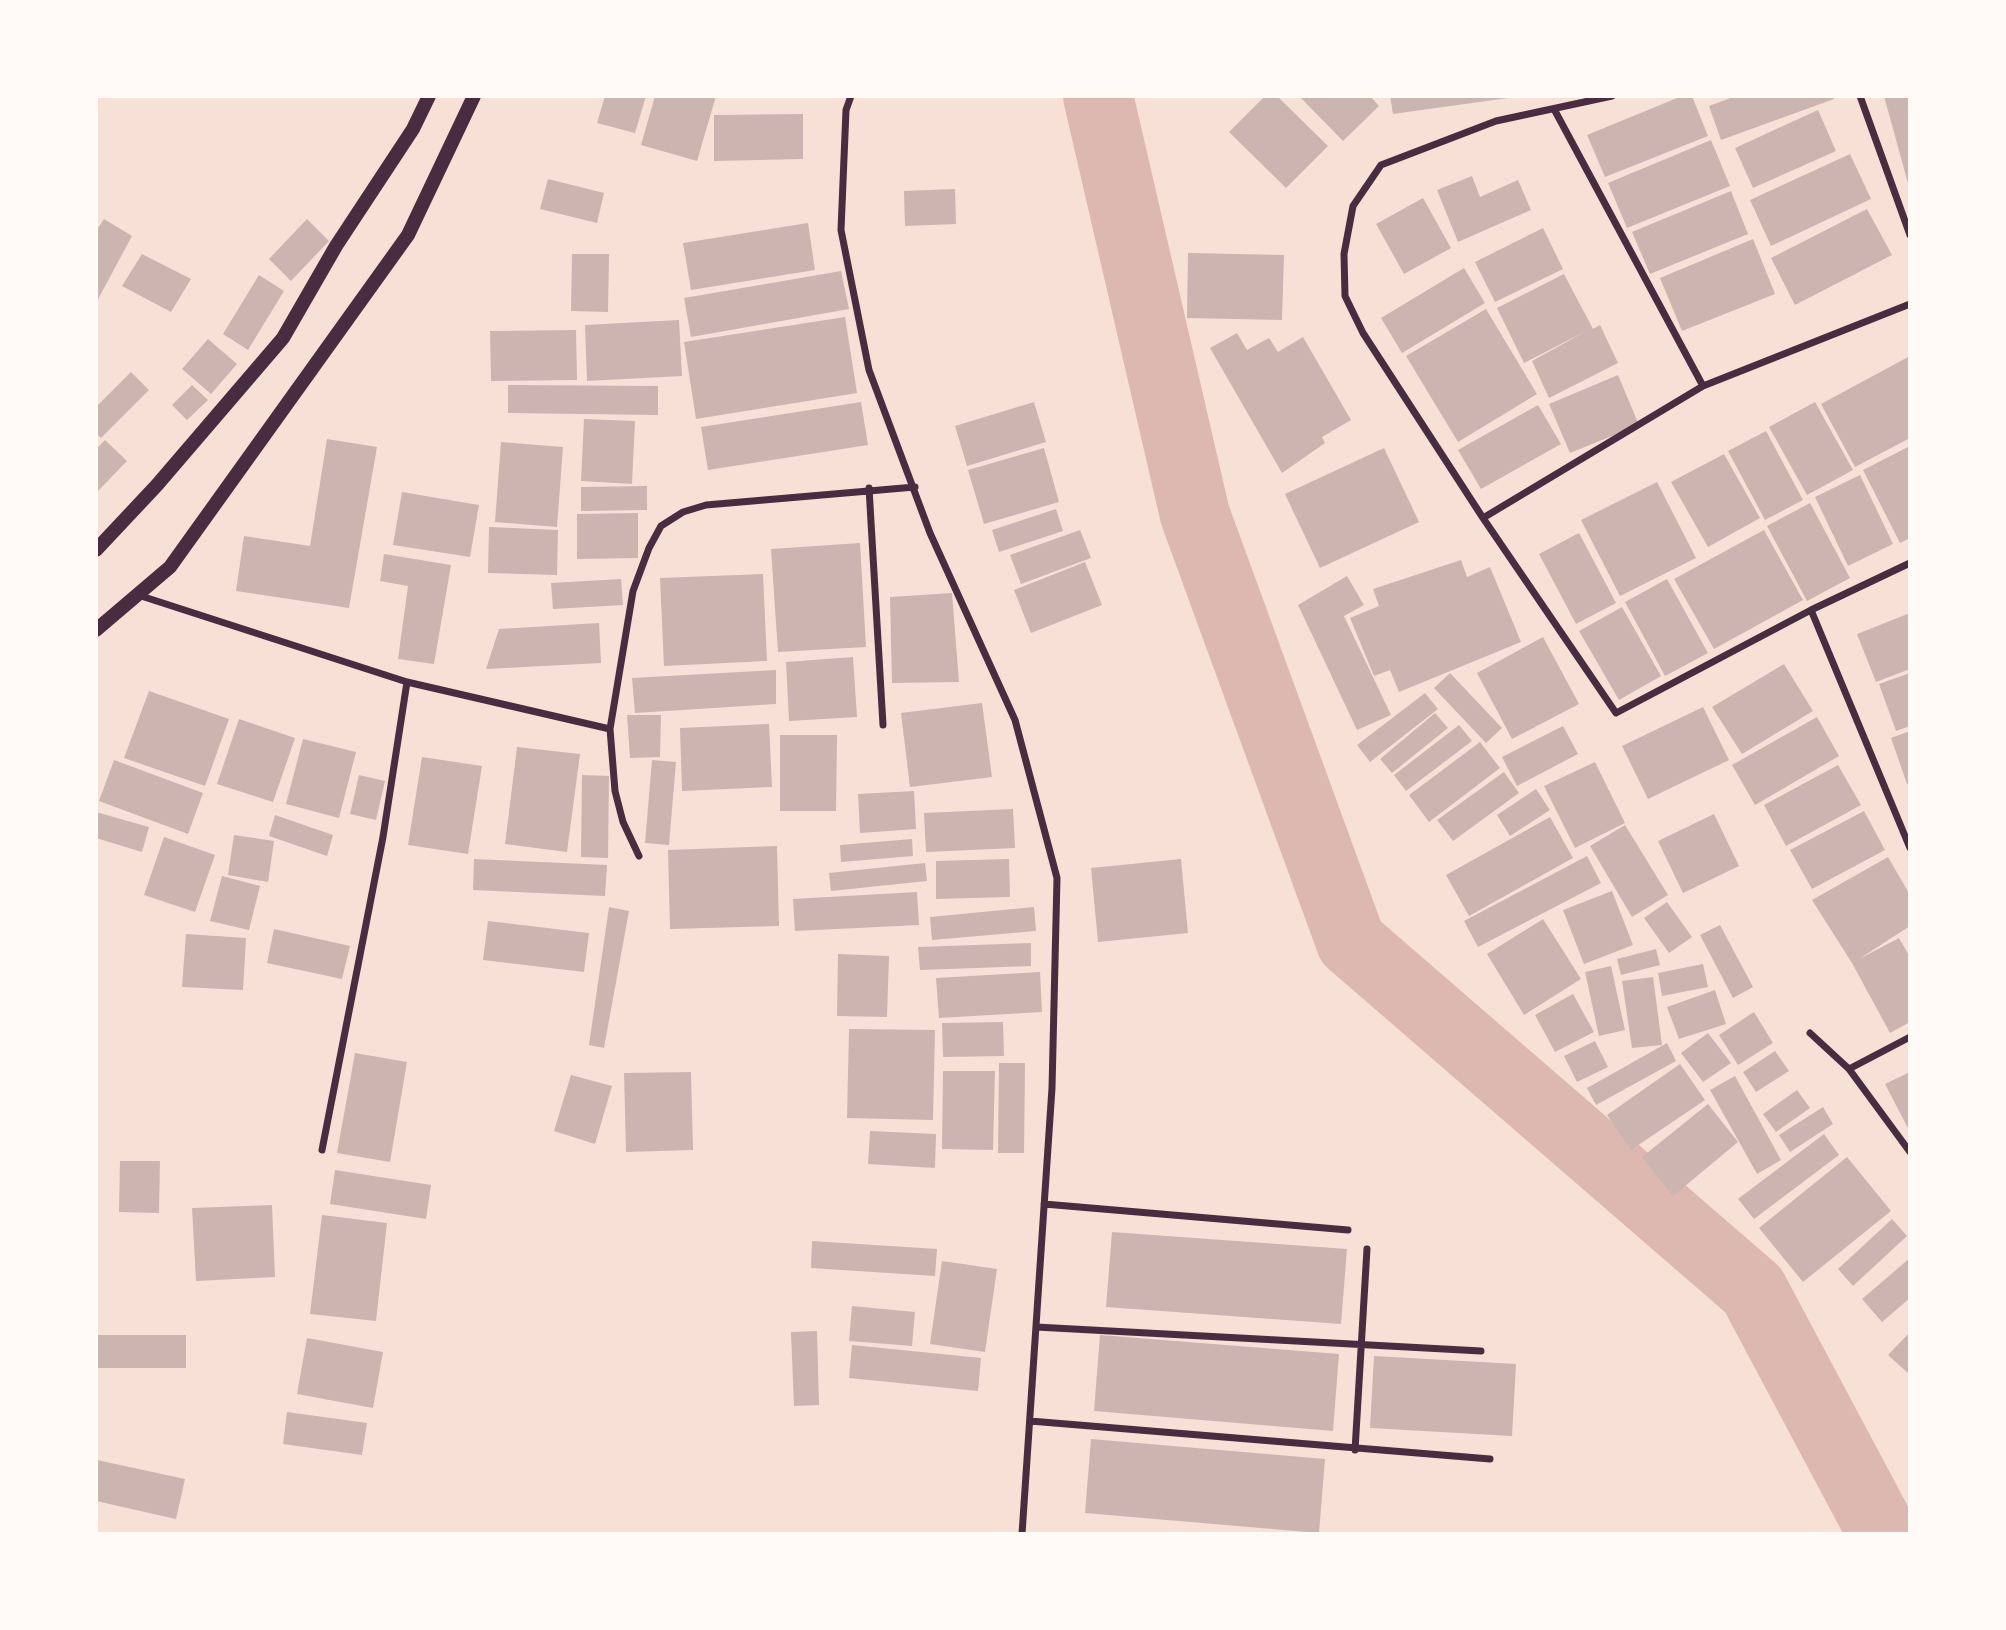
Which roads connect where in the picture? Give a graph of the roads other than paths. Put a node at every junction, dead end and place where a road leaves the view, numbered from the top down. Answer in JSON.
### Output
{"nodes":[{"id":1,"x":429,"y":96,"type":"edge"},
{"id":2,"x":474,"y":96,"type":"edge"},
{"id":3,"x":851,"y":96,"type":"edge"},
{"id":4,"x":1612,"y":96,"type":"edge"},
{"id":5,"x":1860,"y":96,"type":"edge"},
{"id":6,"x":1554,"y":109,"type":"junction"},
{"id":7,"x":1910,"y":235,"type":"edge"},
{"id":8,"x":1910,"y":303,"type":"edge"},
{"id":9,"x":1703,"y":386,"type":"junction"},
{"id":10,"x":915,"y":486,"type":"junction"},
{"id":11,"x":869,"y":488,"type":"junction"},
{"id":12,"x":1483,"y":519,"type":"junction"},
{"id":13,"x":96,"y":550,"type":"edge"},
{"id":14,"x":1910,"y":563,"type":"edge"},
{"id":15,"x":138,"y":595,"type":"junction"},
{"id":16,"x":1811,"y":610,"type":"junction"},
{"id":17,"x":96,"y":630,"type":"edge"},
{"id":18,"x":407,"y":682,"type":"junction"},
{"id":19,"x":883,"y":725,"type":"dead end"},
{"id":20,"x":610,"y":729,"type":"junction"},
{"id":21,"x":1910,"y":848,"type":"edge"},
{"id":22,"x":639,"y":856,"type":"dead end"},
{"id":23,"x":1811,"y":1034,"type":"dead end"},
{"id":24,"x":1910,"y":1037,"type":"edge"},
{"id":25,"x":1849,"y":1069,"type":"junction"},
{"id":26,"x":322,"y":1150,"type":"dead end"},
{"id":27,"x":1910,"y":1152,"type":"edge"},
{"id":28,"x":1044,"y":1204,"type":"junction"},
{"id":29,"x":1348,"y":1230,"type":"dead end"},
{"id":30,"x":1367,"y":1249,"type":"dead end"},
{"id":31,"x":1036,"y":1327,"type":"junction"},
{"id":32,"x":1360,"y":1345,"type":"junction"},
{"id":33,"x":1481,"y":1351,"type":"dead end"},
{"id":34,"x":1030,"y":1421,"type":"junction"},
{"id":35,"x":1355,"y":1450,"type":"junction"},
{"id":36,"x":1490,"y":1459,"type":"dead end"},
{"id":37,"x":1022,"y":1534,"type":"edge"}],
"edges":[{"from":1,"to":13,"type":"main road"},
{"from":2,"to":15,"type":"main road"},
{"from":3,"to":10,"type":"street"},
{"from":4,"to":6,"type":"street"},
{"from":5,"to":7,"type":"street"},
{"from":6,"to":9,"type":"street"},
{"from":6,"to":12,"type":"street"},
{"from":8,"to":9,"type":"street"},
{"from":9,"to":12,"type":"street"},
{"from":10,"to":11,"type":"street"},
{"from":10,"to":28,"type":"street"},
{"from":11,"to":19,"type":"street"},
{"from":11,"to":20,"type":"street"},
{"from":12,"to":16,"type":"street"},
{"from":14,"to":16,"type":"street"},
{"from":15,"to":17,"type":"main road"},
{"from":15,"to":18,"type":"street"},
{"from":16,"to":21,"type":"street"},
{"from":18,"to":20,"type":"street"},
{"from":18,"to":26,"type":"street"},
{"from":20,"to":22,"type":"street"},
{"from":23,"to":25,"type":"street"},
{"from":24,"to":25,"type":"street"},
{"from":25,"to":27,"type":"street"},
{"from":28,"to":29,"type":"street"},
{"from":28,"to":31,"type":"street"},
{"from":30,"to":32,"type":"street"},
{"from":31,"to":32,"type":"street"},
{"from":31,"to":34,"type":"street"},
{"from":32,"to":33,"type":"street"},
{"from":32,"to":35,"type":"street"},
{"from":34,"to":35,"type":"street"},
{"from":34,"to":37,"type":"street"},
{"from":35,"to":36,"type":"street"}]}
